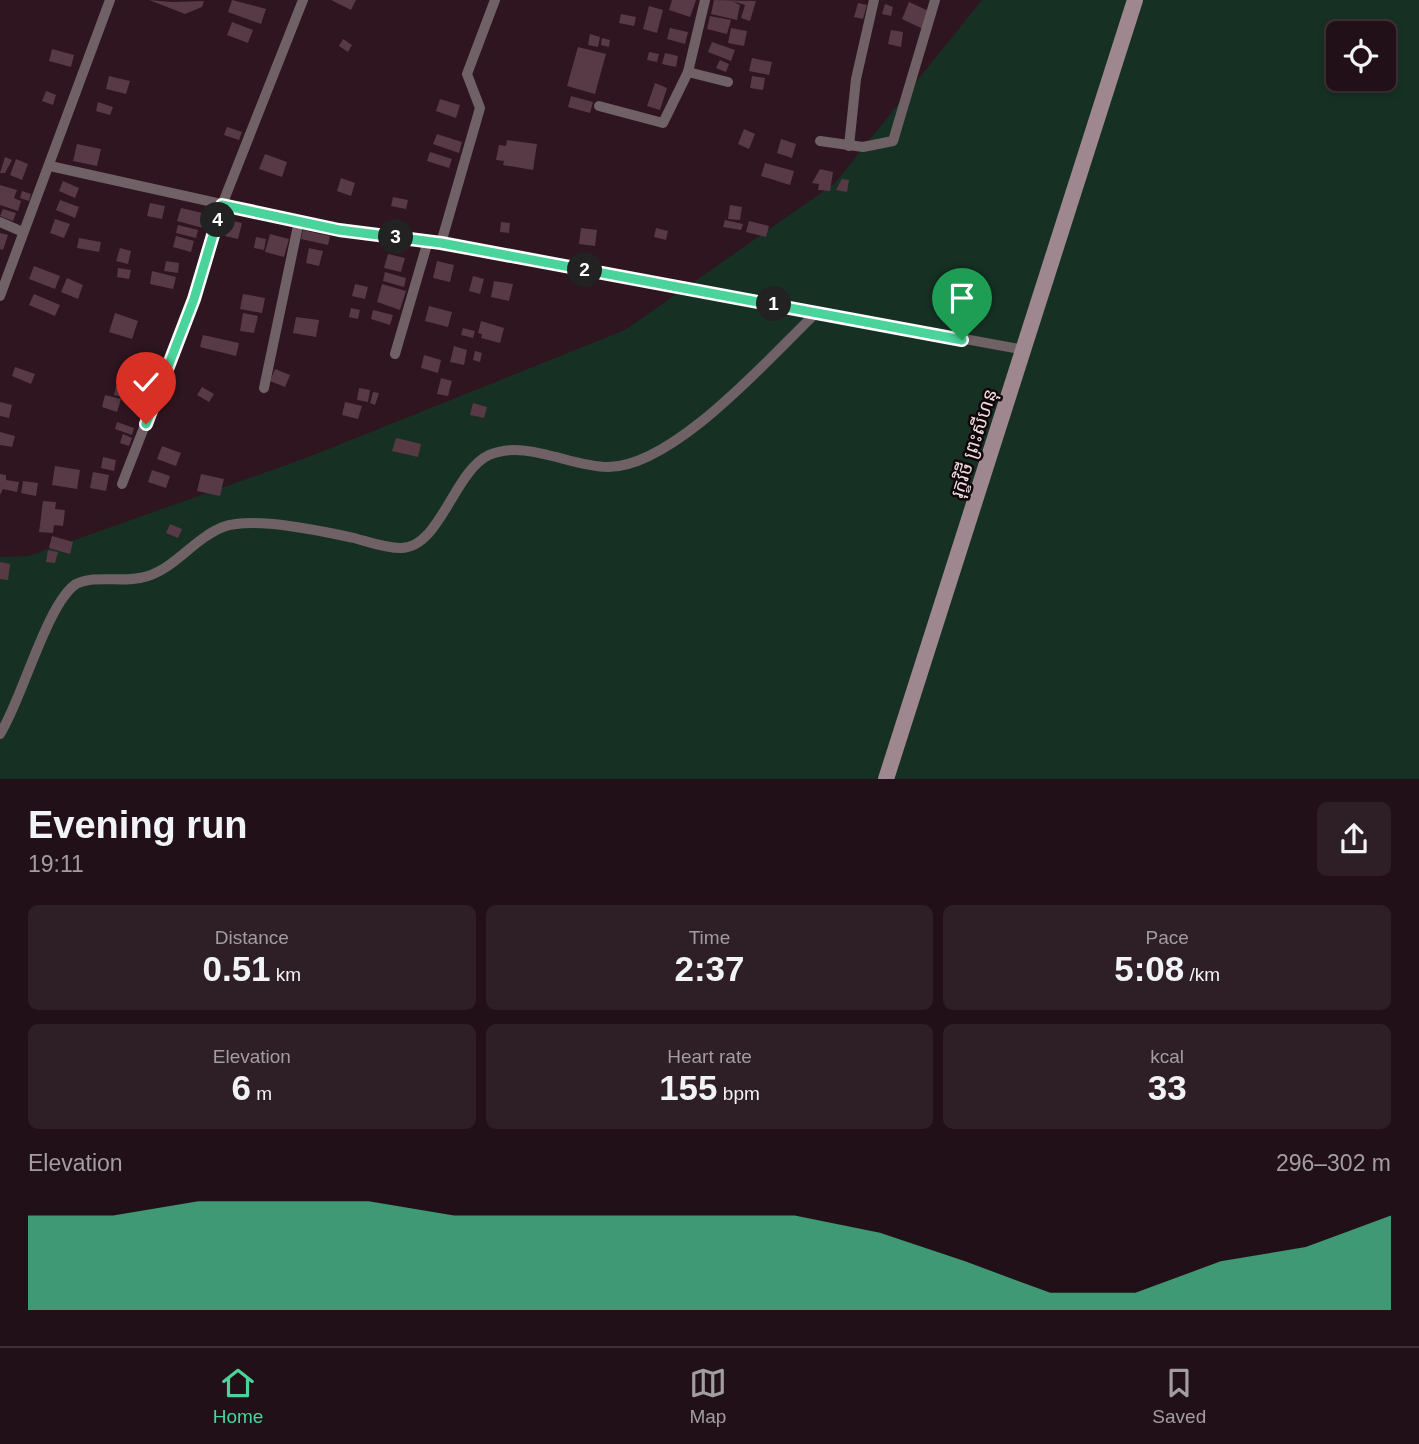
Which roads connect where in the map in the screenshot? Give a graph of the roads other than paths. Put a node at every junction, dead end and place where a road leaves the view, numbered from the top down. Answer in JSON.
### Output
{"nodes":[{"id":1,"x":110,"y":0,"type":"edge"},
{"id":2,"x":303,"y":0,"type":"edge"},
{"id":3,"x":495,"y":0,"type":"edge"},
{"id":4,"x":705,"y":0,"type":"edge"},
{"id":5,"x":874,"y":0,"type":"edge"},
{"id":6,"x":935,"y":0,"type":"edge"},
{"id":7,"x":1135,"y":0,"type":"edge"},
{"id":8,"x":688,"y":72,"type":"junction"},
{"id":9,"x":729,"y":82,"type":"dead end"},
{"id":10,"x":598,"y":106,"type":"dead end"},
{"id":11,"x":820,"y":141,"type":"dead end"},
{"id":12,"x":849,"y":146,"type":"junction"},
{"id":13,"x":50,"y":166,"type":"junction"},
{"id":14,"x":222,"y":205,"type":"junction"},
{"id":15,"x":299,"y":221,"type":"junction"},
{"id":16,"x":0,"y":222,"type":"edge"},
{"id":17,"x":23,"y":232,"type":"junction"},
{"id":18,"x":428,"y":241,"type":"junction"},
{"id":19,"x":441,"y":243,"type":"junction"},
{"id":20,"x":0,"y":296,"type":"edge"},
{"id":21,"x":817,"y":313,"type":"junction"},
{"id":22,"x":1025,"y":350,"type":"junction"},
{"id":23,"x":396,"y":354,"type":"dead end"},
{"id":24,"x":264,"y":388,"type":"dead end"},
{"id":25,"x":122,"y":484,"type":"dead end"},
{"id":26,"x":0,"y":734,"type":"edge"},
{"id":27,"x":886,"y":779,"type":"edge"}],
"edges":[{"from":1,"to":13,"type":"street"},
{"from":2,"to":14,"type":"street"},
{"from":3,"to":19,"type":"street"},
{"from":4,"to":8,"type":"street"},
{"from":5,"to":12,"type":"street"},
{"from":6,"to":12,"type":"street"},
{"from":7,"to":22,"type":"street","name":"រុក្ខវិថី ព្រះសីហនុ"},
{"from":8,"to":9,"type":"street"},
{"from":8,"to":10,"type":"street"},
{"from":11,"to":12,"type":"street"},
{"from":13,"to":14,"type":"street"},
{"from":13,"to":17,"type":"street"},
{"from":14,"to":15,"type":"street"},
{"from":14,"to":25,"type":"street"},
{"from":15,"to":18,"type":"street"},
{"from":15,"to":24,"type":"street"},
{"from":16,"to":17,"type":"street"},
{"from":17,"to":20,"type":"street"},
{"from":18,"to":19,"type":"street"},
{"from":18,"to":23,"type":"street"},
{"from":19,"to":21,"type":"street"},
{"from":21,"to":22,"type":"street"},
{"from":21,"to":26,"type":"street"},
{"from":22,"to":27,"type":"street","name":"រុក្ខវិថី ព្រះសីហនុ"}]}
